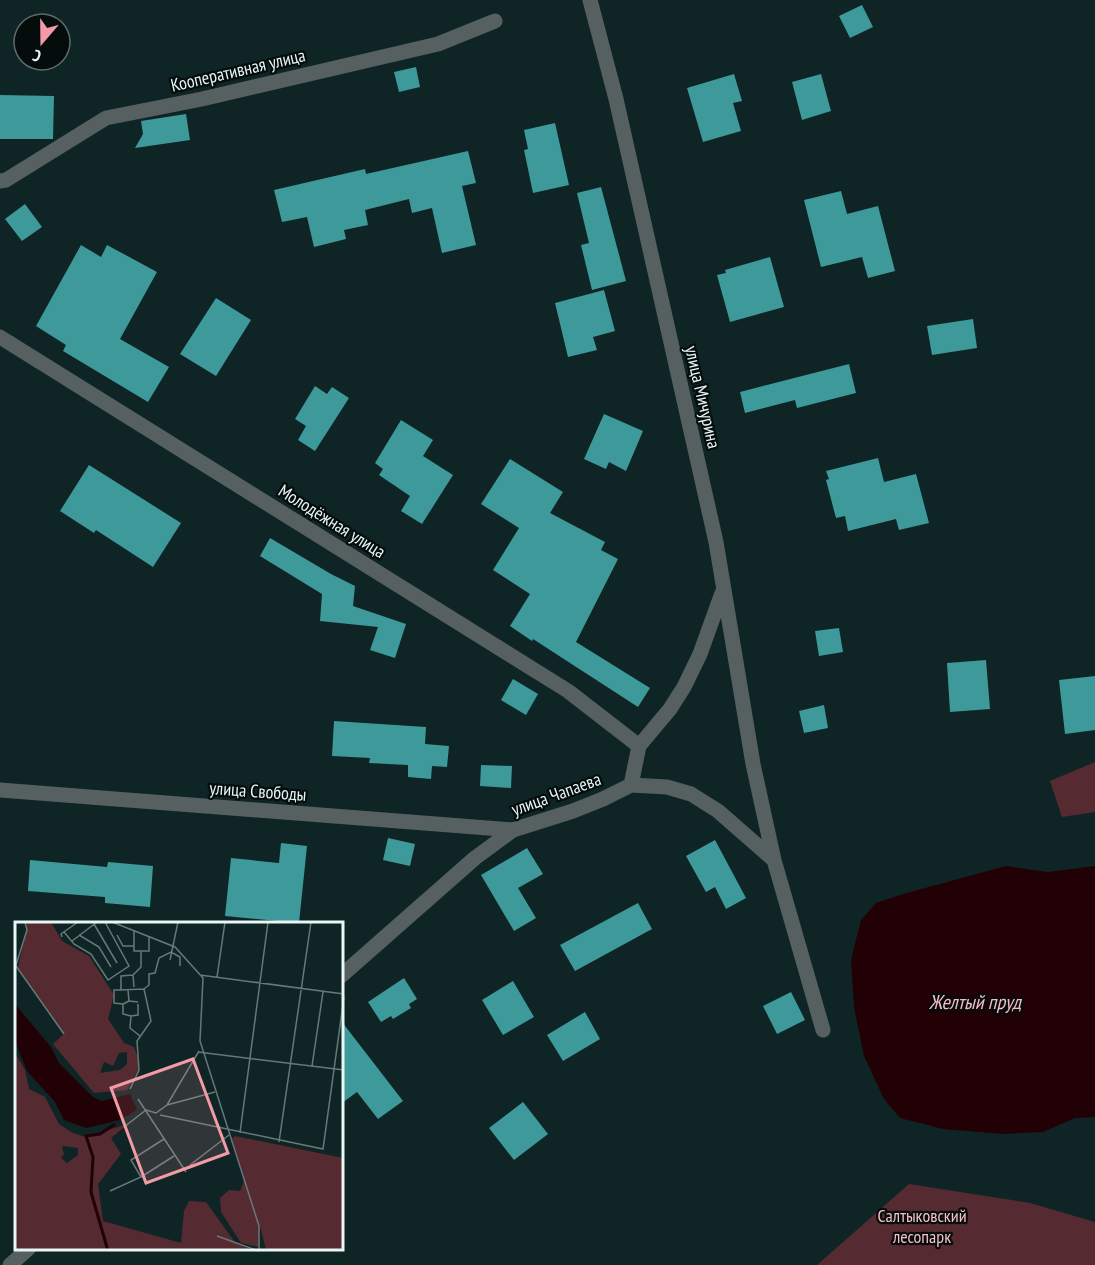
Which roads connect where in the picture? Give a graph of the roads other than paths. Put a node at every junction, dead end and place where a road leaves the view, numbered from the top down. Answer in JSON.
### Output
{"nodes":[{"id":1,"x":590,"y":0,"type":"edge"},
{"id":2,"x":495,"y":21,"type":"dead end"},
{"id":3,"x":0,"y":181,"type":"edge"},
{"id":4,"x":0,"y":337,"type":"edge"},
{"id":5,"x":724,"y":588,"type":"junction"},
{"id":6,"x":639,"y":746,"type":"junction"},
{"id":7,"x":631,"y":785,"type":"junction"},
{"id":8,"x":0,"y":790,"type":"edge"},
{"id":9,"x":513,"y":830,"type":"junction"},
{"id":10,"x":774,"y":860,"type":"junction"},
{"id":11,"x":344,"y":973,"type":"edge"},
{"id":12,"x":823,"y":1030,"type":"dead end"},
{"id":13,"x":27,"y":1250,"type":"edge"},
{"id":14,"x":10,"y":1265,"type":"edge"}],
"edges":[{"from":1,"to":5,"type":"street","name":"улица Мичурина"},
{"from":2,"to":3,"type":"street","name":"Кооперативная улица"},
{"from":4,"to":6,"type":"street","name":"Молодёжная улица"},
{"from":5,"to":6,"type":"street","name":"улица Мичурина"},
{"from":5,"to":10,"type":"street"},
{"from":6,"to":7,"type":"street","name":"улица Мичурина"},
{"from":7,"to":9,"type":"street","name":"улица Чапаева"},
{"from":7,"to":10,"type":"street"},
{"from":8,"to":9,"type":"street","name":"улица Свободы"},
{"from":9,"to":11,"type":"street","name":"улица Чапаева"},
{"from":10,"to":12,"type":"street"},
{"from":13,"to":14,"type":"street"}]}
